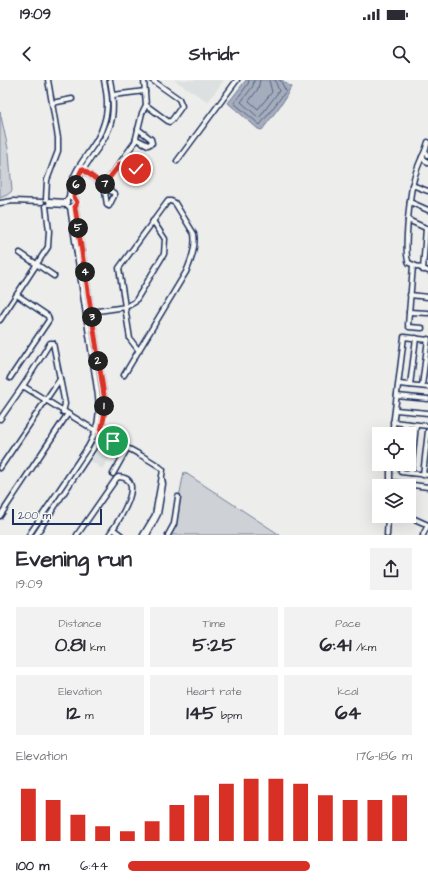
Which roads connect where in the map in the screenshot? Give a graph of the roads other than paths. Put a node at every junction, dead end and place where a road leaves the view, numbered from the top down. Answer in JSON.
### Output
{"nodes":[{"id":1,"x":48,"y":80,"type":"edge"},
{"id":2,"x":104,"y":80,"type":"edge"},
{"id":3,"x":110,"y":80,"type":"edge"},
{"id":4,"x":152,"y":80,"type":"edge"},
{"id":5,"x":237,"y":80,"type":"edge"},
{"id":6,"x":145,"y":81,"type":"edge"},
{"id":7,"x":145,"y":91,"type":"junction"},
{"id":8,"x":113,"y":96,"type":"junction"},
{"id":9,"x":72,"y":100,"type":"dead end"},
{"id":10,"x":52,"y":103,"type":"junction"},
{"id":11,"x":146,"y":105,"type":"junction"},
{"id":12,"x":138,"y":129,"type":"junction"},
{"id":13,"x":136,"y":139,"type":"junction"},
{"id":14,"x":428,"y":142,"type":"edge"},
{"id":15,"x":426,"y":153,"type":"edge"},
{"id":16,"x":126,"y":156,"type":"junction"},
{"id":17,"x":422,"y":157,"type":"junction"},
{"id":18,"x":177,"y":161,"type":"dead end"},
{"id":19,"x":428,"y":163,"type":"edge"},
{"id":20,"x":120,"y":164,"type":"junction"},
{"id":21,"x":82,"y":169,"type":"junction"},
{"id":22,"x":104,"y":185,"type":"junction"},
{"id":23,"x":412,"y":185,"type":"junction"},
{"id":24,"x":428,"y":192,"type":"edge"},
{"id":25,"x":46,"y":202,"type":"junction"},
{"id":26,"x":69,"y":202,"type":"junction"},
{"id":27,"x":410,"y":202,"type":"junction"},
{"id":28,"x":0,"y":203,"type":"edge"},
{"id":29,"x":75,"y":207,"type":"junction"},
{"id":30,"x":428,"y":210,"type":"edge"},
{"id":31,"x":408,"y":220,"type":"junction"},
{"id":32,"x":153,"y":221,"type":"junction"},
{"id":33,"x":427,"y":228,"type":"edge"},
{"id":34,"x":20,"y":253,"type":"dead end"},
{"id":35,"x":37,"y":265,"type":"junction"},
{"id":36,"x":413,"y":266,"type":"junction"},
{"id":37,"x":423,"y":270,"type":"junction"},
{"id":38,"x":428,"y":271,"type":"edge"},
{"id":39,"x":54,"y":276,"type":"dead end"},
{"id":40,"x":17,"y":295,"type":"junction"},
{"id":41,"x":410,"y":295,"type":"junction"},
{"id":42,"x":428,"y":297,"type":"edge"},
{"id":43,"x":126,"y":307,"type":"junction"},
{"id":44,"x":91,"y":312,"type":"junction"},
{"id":45,"x":409,"y":312,"type":"junction"},
{"id":46,"x":428,"y":313,"type":"edge"},
{"id":47,"x":0,"y":320,"type":"edge"},
{"id":48,"x":422,"y":328,"type":"dead end"},
{"id":49,"x":416,"y":338,"type":"junction"},
{"id":50,"x":428,"y":339,"type":"edge"},
{"id":51,"x":139,"y":351,"type":"junction"},
{"id":52,"x":124,"y":375,"type":"dead end"},
{"id":53,"x":10,"y":378,"type":"dead end"},
{"id":54,"x":60,"y":378,"type":"junction"},
{"id":55,"x":399,"y":384,"type":"junction"},
{"id":56,"x":410,"y":385,"type":"junction"},
{"id":57,"x":23,"y":386,"type":"junction"},
{"id":58,"x":422,"y":386,"type":"junction"},
{"id":59,"x":428,"y":387,"type":"edge"},
{"id":60,"x":397,"y":396,"type":"junction"},
{"id":61,"x":428,"y":399,"type":"edge"},
{"id":62,"x":46,"y":400,"type":"junction"},
{"id":63,"x":396,"y":410,"type":"junction"},
{"id":64,"x":65,"y":413,"type":"junction"},
{"id":65,"x":428,"y":413,"type":"edge"},
{"id":66,"x":0,"y":419,"type":"edge"},
{"id":67,"x":393,"y":422,"type":"junction"},
{"id":68,"x":406,"y":424,"type":"junction"},
{"id":69,"x":416,"y":425,"type":"junction"},
{"id":70,"x":428,"y":426,"type":"edge"},
{"id":71,"x":393,"y":427,"type":"edge"},
{"id":72,"x":405,"y":427,"type":"edge"},
{"id":73,"x":96,"y":431,"type":"junction"},
{"id":74,"x":428,"y":431,"type":"edge"},
{"id":75,"x":100,"y":436,"type":"junction"},
{"id":76,"x":127,"y":448,"type":"junction"},
{"id":77,"x":0,"y":468,"type":"edge"},
{"id":78,"x":401,"y":471,"type":"edge"},
{"id":79,"x":412,"y":473,"type":"junction"},
{"id":80,"x":113,"y":474,"type":"dead end"},
{"id":81,"x":426,"y":475,"type":"edge"},
{"id":82,"x":162,"y":479,"type":"junction"},
{"id":83,"x":416,"y":486,"type":"edge"},
{"id":84,"x":428,"y":487,"type":"edge"},
{"id":85,"x":178,"y":497,"type":"dead end"},
{"id":86,"x":0,"y":516,"type":"edge"},
{"id":87,"x":416,"y":520,"type":"edge"},
{"id":88,"x":388,"y":523,"type":"edge"},
{"id":89,"x":428,"y":525,"type":"edge"},
{"id":90,"x":113,"y":530,"type":"junction"},
{"id":91,"x":29,"y":535,"type":"edge"},
{"id":92,"x":36,"y":535,"type":"edge"},
{"id":93,"x":77,"y":535,"type":"edge"},
{"id":94,"x":109,"y":535,"type":"edge"},
{"id":95,"x":121,"y":535,"type":"edge"},
{"id":96,"x":143,"y":535,"type":"edge"},
{"id":97,"x":147,"y":535,"type":"edge"},
{"id":98,"x":168,"y":535,"type":"edge"},
{"id":99,"x":387,"y":535,"type":"edge"},
{"id":100,"x":423,"y":535,"type":"edge"}],
"edges":[{"from":1,"to":10,"type":"street"},
{"from":2,"to":26,"type":"street"},
{"from":3,"to":8,"type":"street"},
{"from":4,"to":11,"type":"street"},
{"from":5,"to":18,"type":"street"},
{"from":6,"to":7,"type":"street"},
{"from":7,"to":8,"type":"street"},
{"from":7,"to":11,"type":"street"},
{"from":8,"to":21,"type":"street"},
{"from":9,"to":10,"type":"street"},
{"from":10,"to":25,"type":"street"},
{"from":11,"to":12,"type":"street"},
{"from":12,"to":13,"type":"street"},
{"from":12,"to":13,"type":"street"},
{"from":13,"to":16,"type":"street"},
{"from":14,"to":15,"type":"street"},
{"from":15,"to":17,"type":"street"},
{"from":16,"to":20,"type":"street"},
{"from":16,"to":20,"type":"street"},
{"from":17,"to":19,"type":"street"},
{"from":17,"to":23,"type":"street"},
{"from":20,"to":22,"type":"street"},
{"from":21,"to":22,"type":"street"},
{"from":21,"to":26,"type":"street"},
{"from":22,"to":22,"type":"street"},
{"from":23,"to":24,"type":"street"},
{"from":23,"to":27,"type":"street"},
{"from":25,"to":26,"type":"street"},
{"from":25,"to":28,"type":"street"},
{"from":25,"to":35,"type":"street"},
{"from":26,"to":29,"type":"street"},
{"from":26,"to":29,"type":"street"},
{"from":26,"to":73,"type":"street"},
{"from":27,"to":30,"type":"street"},
{"from":27,"to":31,"type":"street"},
{"from":29,"to":44,"type":"street"},
{"from":31,"to":33,"type":"street"},
{"from":31,"to":36,"type":"street"},
{"from":32,"to":43,"type":"street"},
{"from":32,"to":43,"type":"street"},
{"from":32,"to":51,"type":"street"},
{"from":33,"to":37,"type":"street"},
{"from":34,"to":35,"type":"street"},
{"from":35,"to":39,"type":"street"},
{"from":35,"to":40,"type":"street"},
{"from":36,"to":37,"type":"street"},
{"from":36,"to":41,"type":"street"},
{"from":37,"to":38,"type":"street"},
{"from":40,"to":47,"type":"street"},
{"from":40,"to":53,"type":"street"},
{"from":41,"to":42,"type":"street"},
{"from":41,"to":45,"type":"street"},
{"from":43,"to":44,"type":"street"},
{"from":43,"to":51,"type":"street"},
{"from":44,"to":75,"type":"street"},
{"from":45,"to":46,"type":"street"},
{"from":45,"to":48,"type":"street"},
{"from":49,"to":50,"type":"street"},
{"from":49,"to":55,"type":"street"},
{"from":49,"to":56,"type":"street"},
{"from":50,"to":58,"type":"street"},
{"from":51,"to":52,"type":"street"},
{"from":54,"to":57,"type":"street"},
{"from":54,"to":62,"type":"street"},
{"from":54,"to":64,"type":"street"},
{"from":55,"to":56,"type":"street"},
{"from":55,"to":60,"type":"street"},
{"from":56,"to":58,"type":"street"},
{"from":57,"to":62,"type":"street"},
{"from":57,"to":66,"type":"street"},
{"from":58,"to":59,"type":"street"},
{"from":60,"to":61,"type":"street"},
{"from":60,"to":63,"type":"street"},
{"from":62,"to":64,"type":"street"},
{"from":62,"to":77,"type":"street"},
{"from":63,"to":65,"type":"street"},
{"from":63,"to":67,"type":"street"},
{"from":64,"to":73,"type":"street"},
{"from":64,"to":86,"type":"street"},
{"from":67,"to":68,"type":"street"},
{"from":67,"to":71,"type":"street"},
{"from":68,"to":69,"type":"street"},
{"from":68,"to":72,"type":"street"},
{"from":69,"to":70,"type":"street"},
{"from":69,"to":79,"type":"street"},
{"from":73,"to":91,"type":"street"},
{"from":74,"to":81,"type":"street"},
{"from":75,"to":76,"type":"street"},
{"from":75,"to":92,"type":"street"},
{"from":76,"to":80,"type":"street"},
{"from":76,"to":82,"type":"street"},
{"from":78,"to":79,"type":"street"},
{"from":79,"to":81,"type":"street"},
{"from":82,"to":96,"type":"street"},
{"from":82,"to":97,"type":"street"},
{"from":83,"to":84,"type":"street"},
{"from":85,"to":98,"type":"street"},
{"from":87,"to":89,"type":"street"},
{"from":88,"to":99,"type":"street"},
{"from":89,"to":100,"type":"street"},
{"from":90,"to":93,"type":"street"},
{"from":90,"to":94,"type":"street"},
{"from":90,"to":95,"type":"street"}]}
